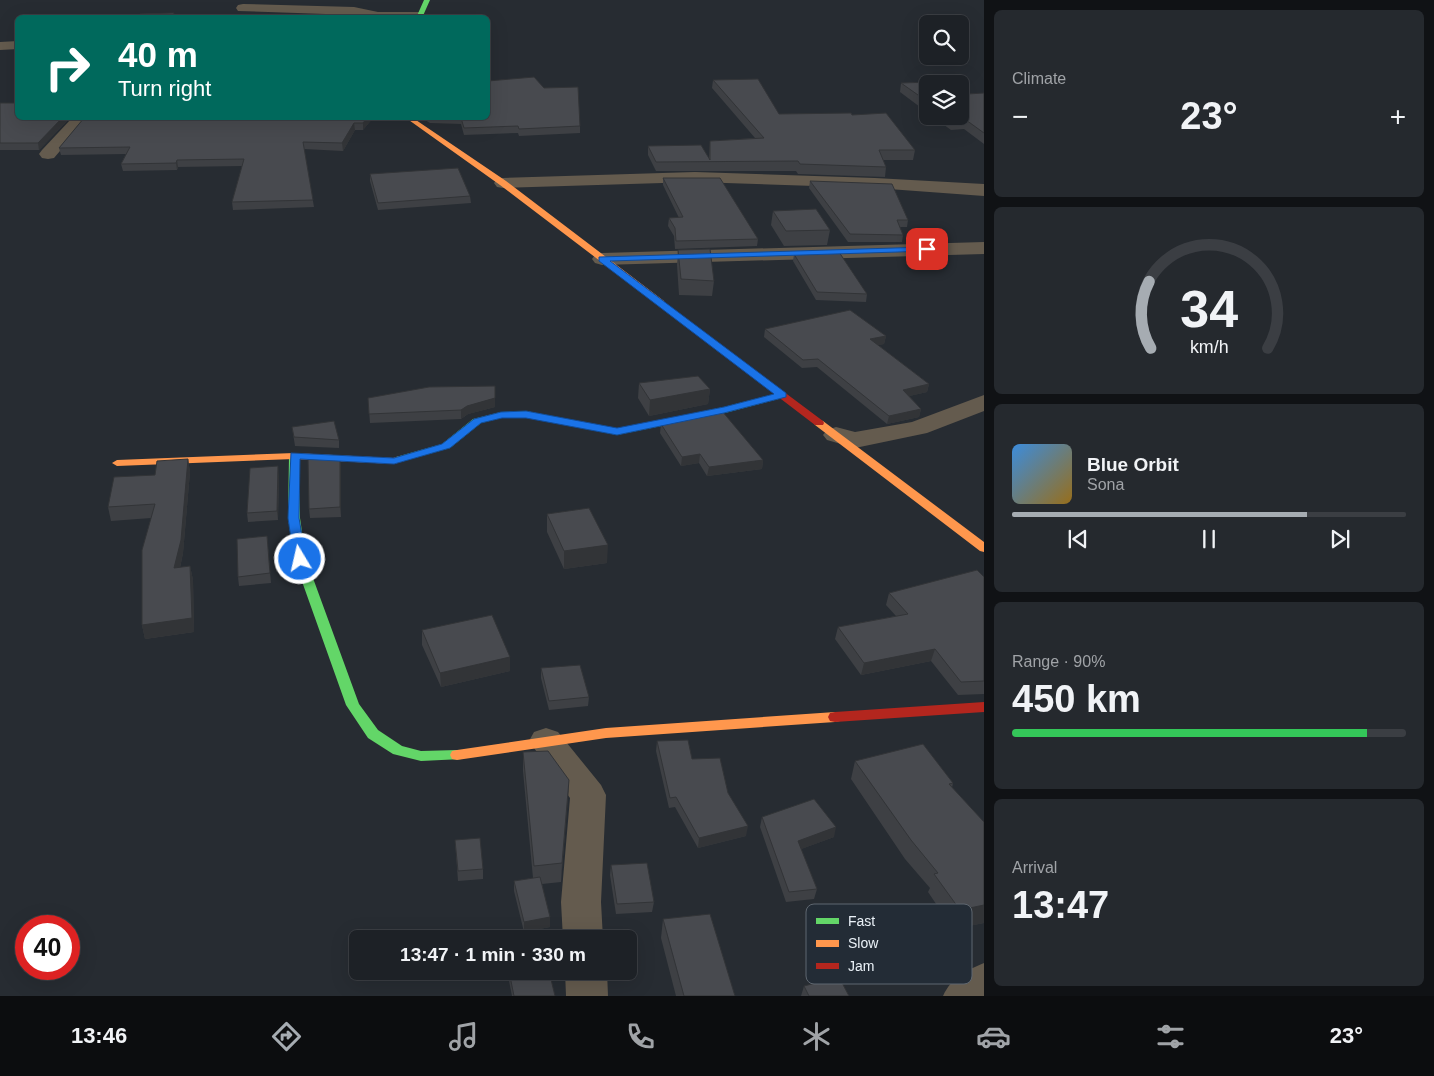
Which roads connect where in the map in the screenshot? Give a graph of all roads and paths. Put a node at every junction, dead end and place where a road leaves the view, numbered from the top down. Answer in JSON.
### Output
{"nodes":[{"id":1,"x":427,"y":0,"type":"edge"},
{"id":2,"x":243,"y":8,"type":"dead end"},
{"id":3,"x":373,"y":15,"type":"edge"},
{"id":4,"x":420,"y":15,"type":"edge"},
{"id":5,"x":15,"y":45,"type":"edge"},
{"id":6,"x":0,"y":46,"type":"edge"},
{"id":7,"x":78,"y":120,"type":"edge"},
{"id":8,"x":412,"y":120,"type":"edge"},
{"id":9,"x":48,"y":154,"type":"dead end"},
{"id":10,"x":503,"y":183,"type":"junction"},
{"id":11,"x":984,"y":190,"type":"edge"},
{"id":12,"x":984,"y":248,"type":"edge"},
{"id":13,"x":602,"y":259,"type":"junction"},
{"id":14,"x":782,"y":395,"type":"junction"},
{"id":15,"x":984,"y":402,"type":"edge"},
{"id":16,"x":836,"y":435,"type":"junction"},
{"id":17,"x":294,"y":456,"type":"junction"},
{"id":18,"x":117,"y":463,"type":"dead end"},
{"id":19,"x":984,"y":548,"type":"edge"},
{"id":20,"x":984,"y":707,"type":"edge"},
{"id":21,"x":546,"y":741,"type":"junction"},
{"id":22,"x":583,"y":930,"type":"edge"},
{"id":23,"x":587,"y":980,"type":"edge"},
{"id":24,"x":984,"y":982,"type":"edge"},
{"id":25,"x":588,"y":996,"type":"edge"},
{"id":26,"x":964,"y":996,"type":"edge"}],
"edges":[{"from":1,"to":4,"type":"street"},
{"from":2,"to":3,"type":"street"},
{"from":5,"to":6,"type":"street"},
{"from":7,"to":9,"type":"street"},
{"from":8,"to":10,"type":"street"},
{"from":10,"to":11,"type":"street"},
{"from":10,"to":13,"type":"street"},
{"from":12,"to":13,"type":"street"},
{"from":13,"to":14,"type":"street"},
{"from":14,"to":16,"type":"street"},
{"from":14,"to":17,"type":"street"},
{"from":15,"to":16,"type":"street"},
{"from":16,"to":19,"type":"street"},
{"from":17,"to":18,"type":"street"},
{"from":17,"to":21,"type":"street"},
{"from":20,"to":21,"type":"street"},
{"from":21,"to":22,"type":"street"},
{"from":23,"to":25,"type":"street"},
{"from":24,"to":26,"type":"street"}]}
